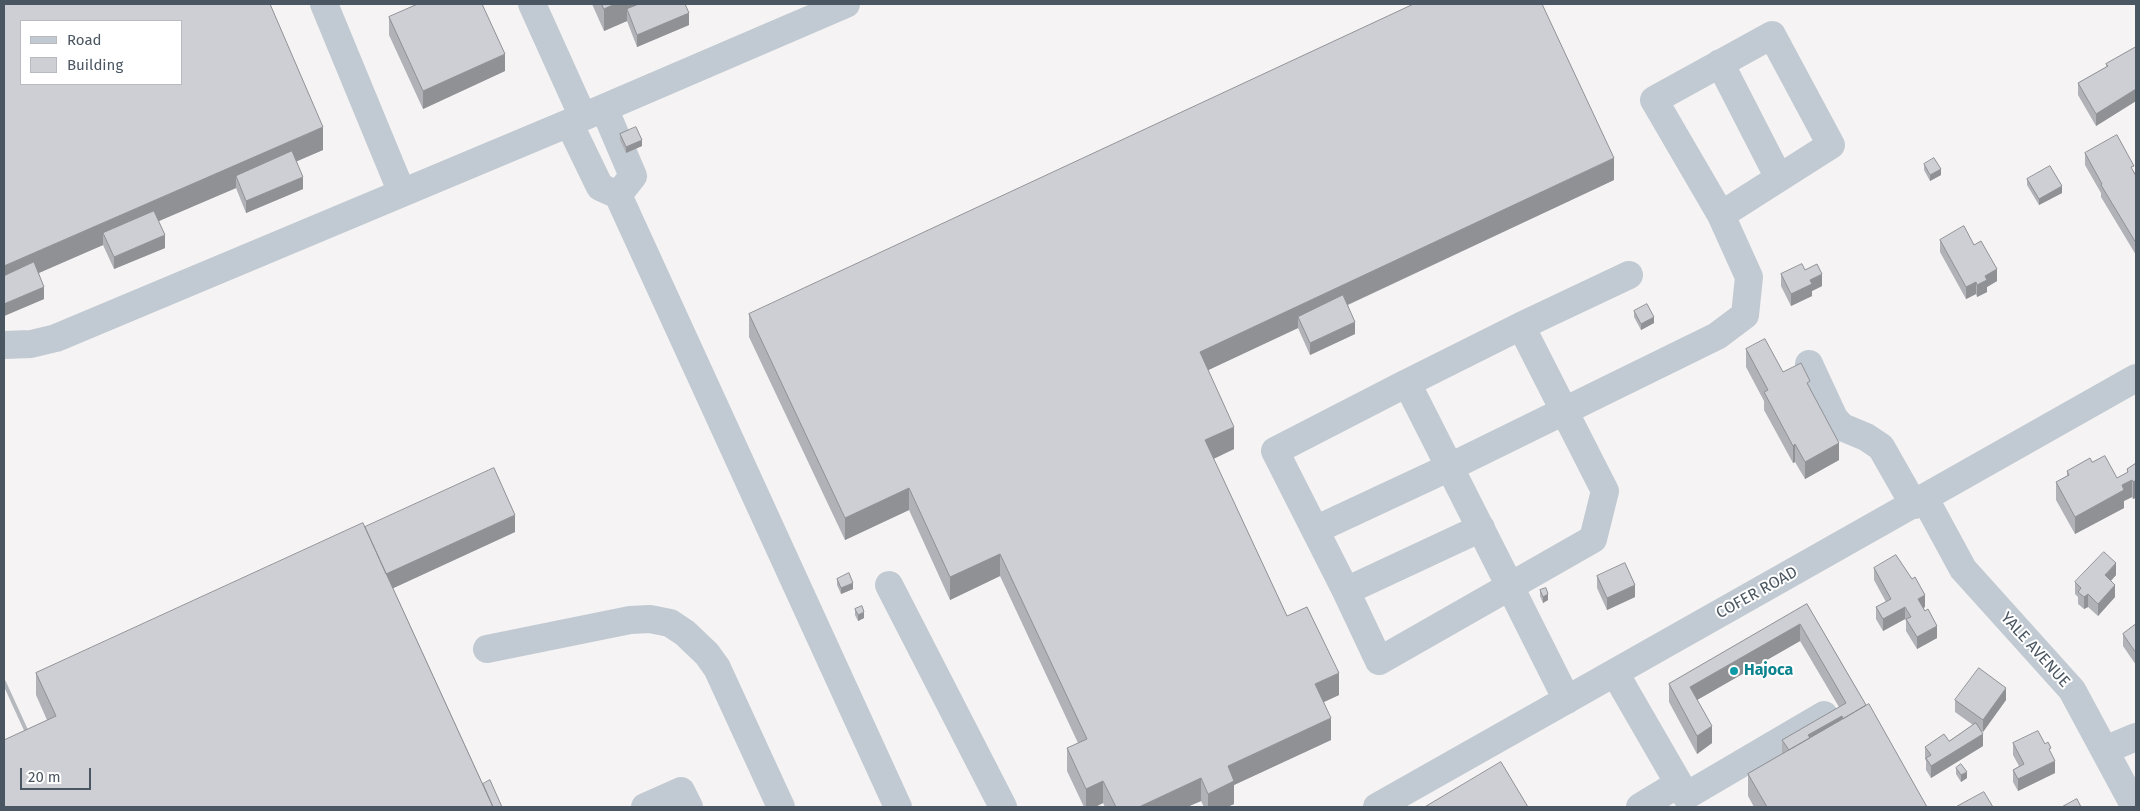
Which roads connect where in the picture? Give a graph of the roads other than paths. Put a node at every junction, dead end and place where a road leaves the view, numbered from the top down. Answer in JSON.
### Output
{"nodes":[{"id":1,"x":324,"y":4,"type":"edge"},
{"id":2,"x":532,"y":4,"type":"edge"},
{"id":3,"x":846,"y":4,"type":"edge"},
{"id":4,"x":1720,"y":63,"type":"junction"},
{"id":5,"x":585,"y":116,"type":"junction"},
{"id":6,"x":1779,"y":178,"type":"junction"},
{"id":7,"x":402,"y":193,"type":"junction"},
{"id":8,"x":618,"y":195,"type":"junction"},
{"id":9,"x":1721,"y":215,"type":"junction"},
{"id":10,"x":1628,"y":275,"type":"dead end"},
{"id":11,"x":1521,"y":326,"type":"junction"},
{"id":12,"x":4,"y":345,"type":"edge"},
{"id":13,"x":1809,"y":364,"type":"dead end"},
{"id":14,"x":2136,"y":378,"type":"edge"},
{"id":15,"x":1407,"y":383,"type":"junction"},
{"id":16,"x":1565,"y":412,"type":"junction"},
{"id":17,"x":1450,"y":467,"type":"junction"},
{"id":18,"x":1920,"y":502,"type":"junction"},
{"id":19,"x":1481,"y":528,"type":"junction"},
{"id":20,"x":1315,"y":530,"type":"junction"},
{"id":21,"x":888,"y":585,"type":"dead end"},
{"id":22,"x":1510,"y":587,"type":"junction"},
{"id":23,"x":1346,"y":591,"type":"junction"},
{"id":24,"x":487,"y":649,"type":"dead end"},
{"id":25,"x":1614,"y":674,"type":"junction"},
{"id":26,"x":1567,"y":700,"type":"junction"},
{"id":27,"x":1824,"y":715,"type":"edge"},
{"id":28,"x":2136,"y":737,"type":"edge"},
{"id":29,"x":2105,"y":750,"type":"junction"},
{"id":30,"x":1678,"y":784,"type":"junction"},
{"id":31,"x":645,"y":807,"type":"edge"},
{"id":32,"x":689,"y":807,"type":"edge"},
{"id":33,"x":781,"y":807,"type":"edge"},
{"id":34,"x":898,"y":807,"type":"edge"},
{"id":35,"x":1003,"y":807,"type":"edge"},
{"id":36,"x":1377,"y":807,"type":"edge"},
{"id":37,"x":1640,"y":807,"type":"edge"},
{"id":38,"x":2135,"y":807,"type":"edge"}],
"edges":[{"from":1,"to":7,"type":"street"},
{"from":2,"to":5,"type":"street"},
{"from":3,"to":5,"type":"street"},
{"from":4,"to":6,"type":"street"},
{"from":4,"to":6,"type":"street"},
{"from":4,"to":9,"type":"street"},
{"from":5,"to":7,"type":"street"},
{"from":5,"to":8,"type":"street"},
{"from":5,"to":8,"type":"street"},
{"from":6,"to":9,"type":"street"},
{"from":7,"to":12,"type":"street"},
{"from":8,"to":34,"type":"street"},
{"from":9,"to":16,"type":"street"},
{"from":10,"to":11,"type":"street"},
{"from":11,"to":15,"type":"street"},
{"from":11,"to":16,"type":"street"},
{"from":13,"to":18,"type":"street","name":"YALE AVENUE"},
{"from":14,"to":18,"type":"street","name":"COFER ROAD"},
{"from":15,"to":17,"type":"street"},
{"from":15,"to":20,"type":"street"},
{"from":16,"to":17,"type":"street"},
{"from":16,"to":22,"type":"street"},
{"from":17,"to":19,"type":"street"},
{"from":17,"to":20,"type":"street"},
{"from":18,"to":25,"type":"street","name":"COFER ROAD"},
{"from":18,"to":29,"type":"street","name":"YALE AVENUE"},
{"from":19,"to":22,"type":"street"},
{"from":19,"to":23,"type":"street"},
{"from":20,"to":23,"type":"street"},
{"from":21,"to":35,"type":"street"},
{"from":22,"to":23,"type":"street"},
{"from":22,"to":26,"type":"street"},
{"from":24,"to":33,"type":"street"},
{"from":25,"to":26,"type":"street","name":"COFER ROAD"},
{"from":25,"to":30,"type":"street"},
{"from":26,"to":36,"type":"street","name":"COFER ROAD"},
{"from":27,"to":30,"type":"street"},
{"from":28,"to":29,"type":"street"},
{"from":29,"to":38,"type":"street","name":"YALE AVENUE"},
{"from":30,"to":37,"type":"street"},
{"from":31,"to":32,"type":"street"}]}
